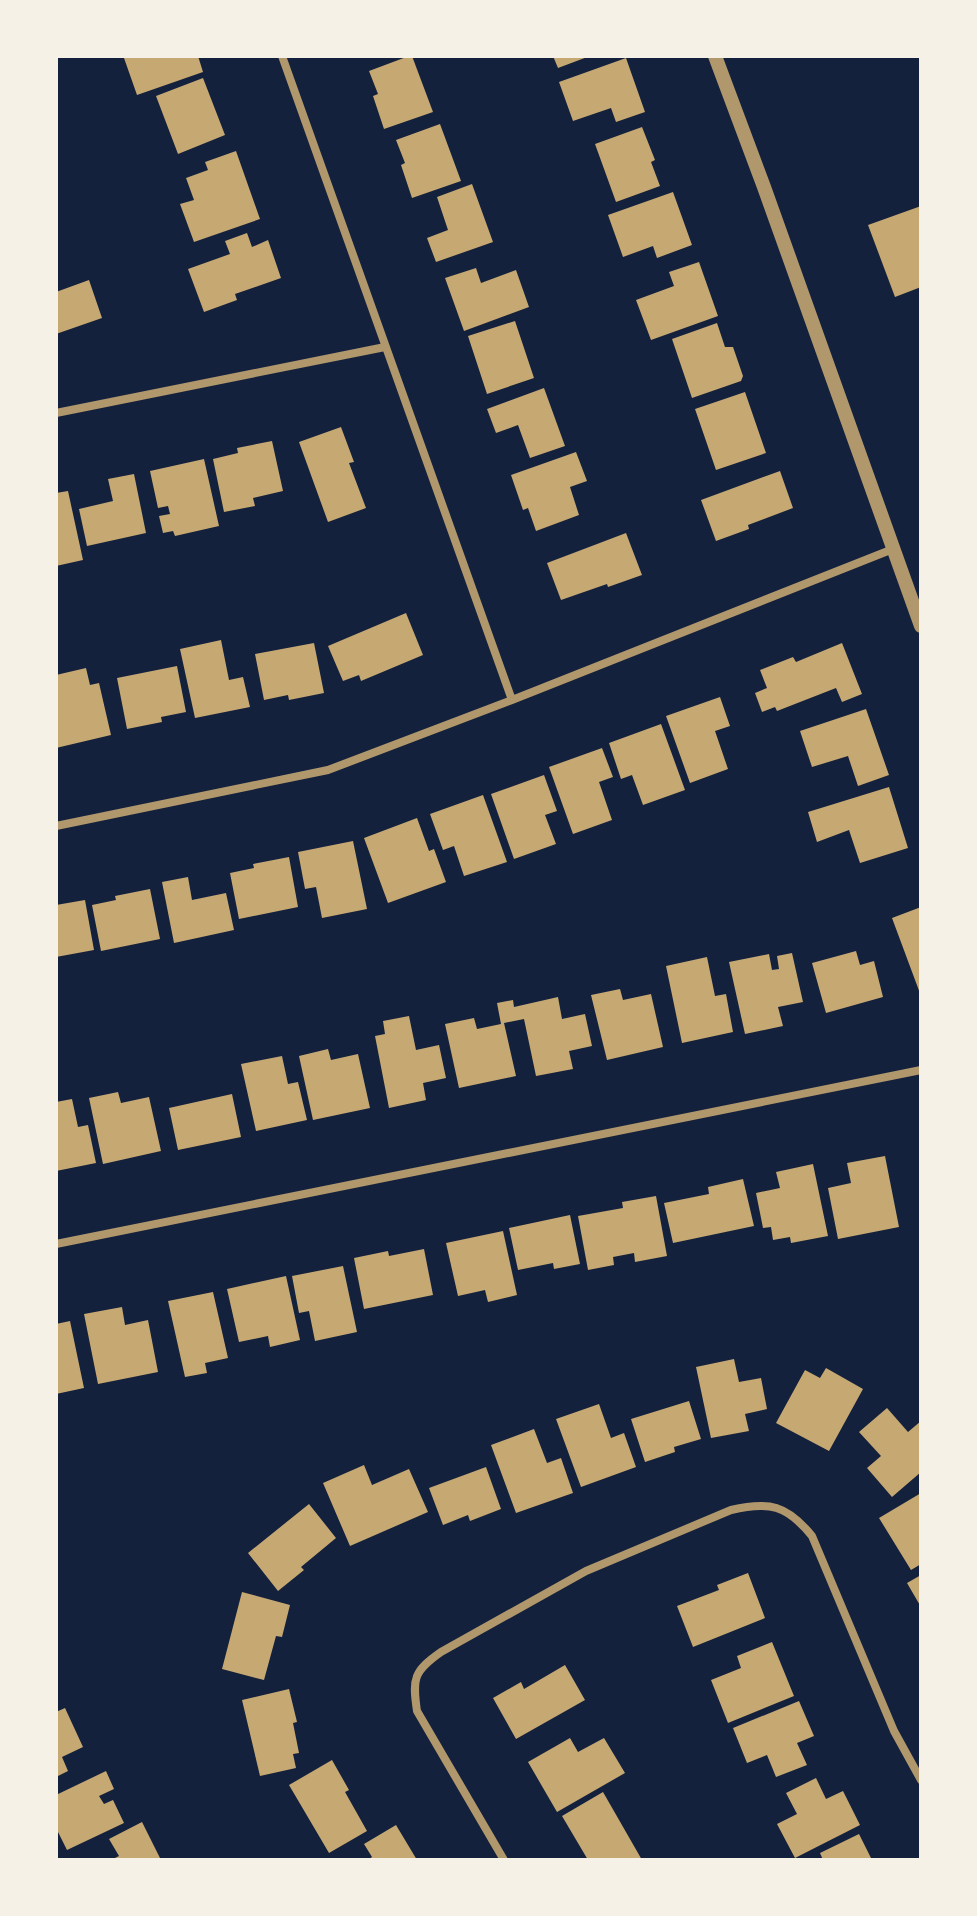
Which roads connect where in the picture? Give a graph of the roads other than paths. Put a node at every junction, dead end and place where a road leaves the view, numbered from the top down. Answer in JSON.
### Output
{"nodes":[{"id":1,"x":282,"y":56,"type":"edge"},
{"id":2,"x":715,"y":56,"type":"edge"},
{"id":3,"x":385,"y":347,"type":"junction"},
{"id":4,"x":56,"y":413,"type":"edge"},
{"id":5,"x":893,"y":549,"type":"junction"},
{"id":6,"x":921,"y":626,"type":"edge"},
{"id":7,"x":512,"y":700,"type":"junction"},
{"id":8,"x":56,"y":826,"type":"edge"},
{"id":9,"x":921,"y":1070,"type":"edge"},
{"id":10,"x":56,"y":1244,"type":"edge"},
{"id":11,"x":921,"y":1780,"type":"edge"},
{"id":12,"x":504,"y":1860,"type":"edge"}],
"edges":[{"from":1,"to":3,"type":"street"},
{"from":2,"to":5,"type":"street"},
{"from":3,"to":4,"type":"street"},
{"from":3,"to":7,"type":"street"},
{"from":5,"to":6,"type":"street"},
{"from":5,"to":7,"type":"street"},
{"from":7,"to":8,"type":"street"},
{"from":9,"to":10,"type":"street"},
{"from":11,"to":12,"type":"street"}]}
